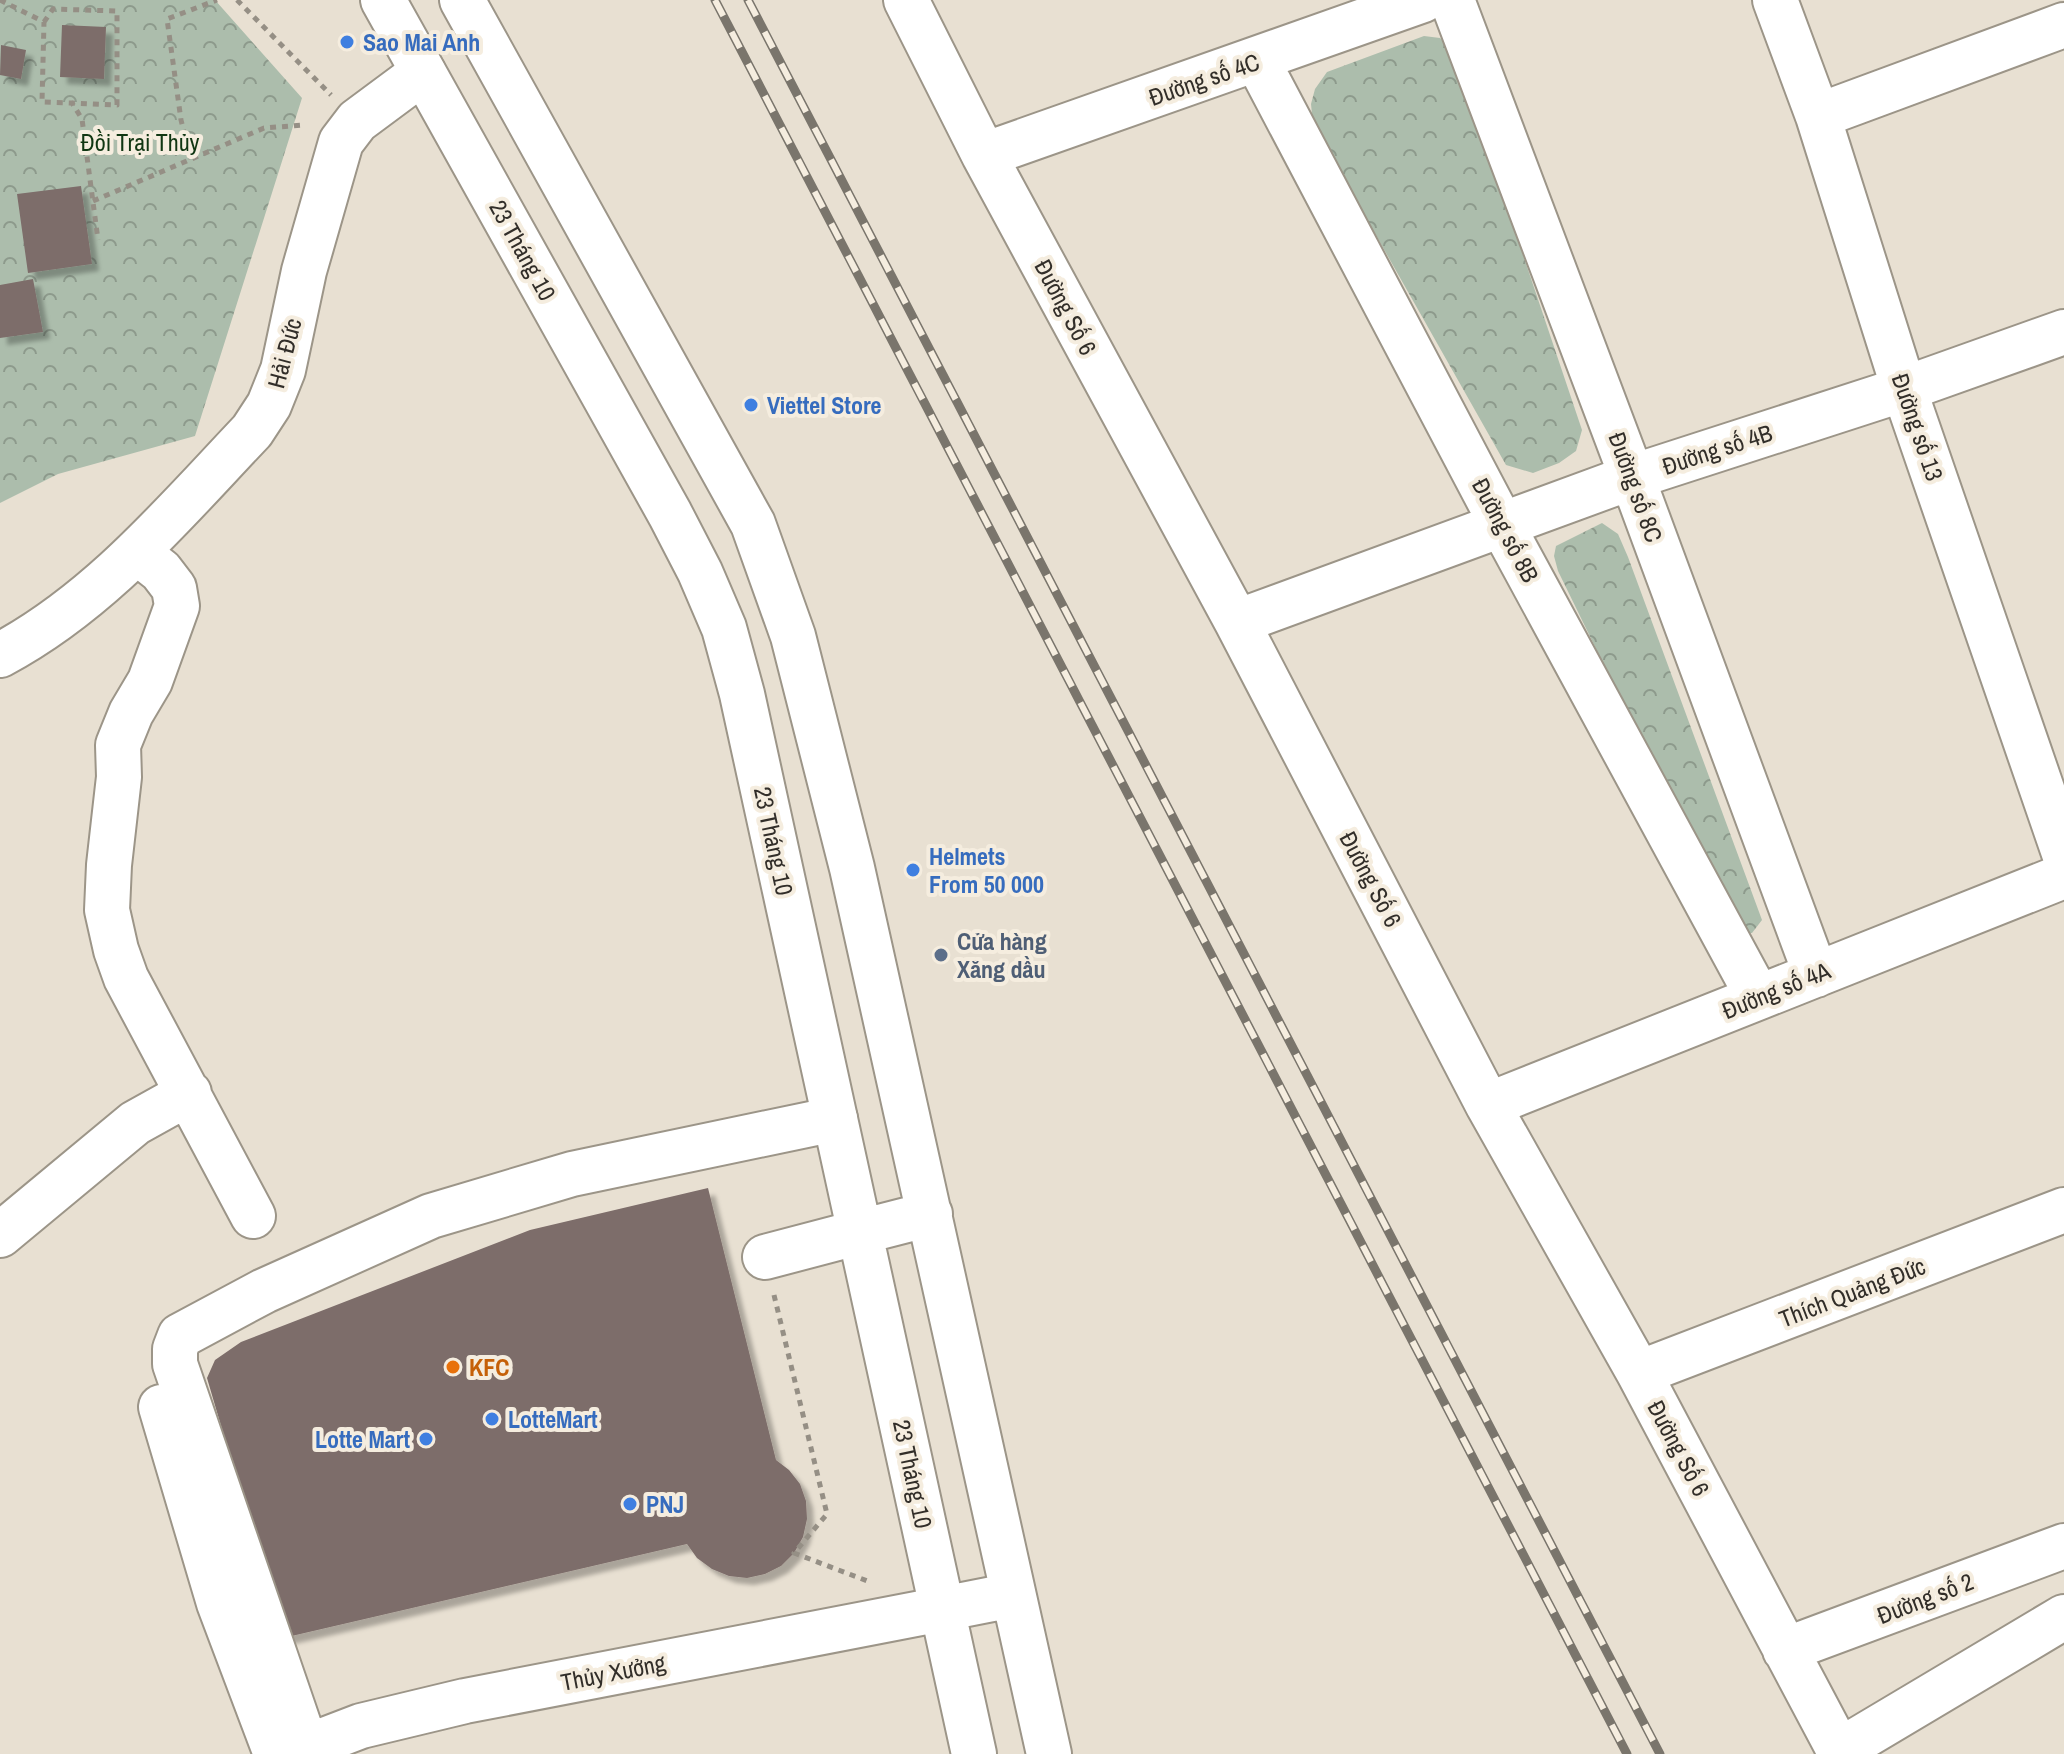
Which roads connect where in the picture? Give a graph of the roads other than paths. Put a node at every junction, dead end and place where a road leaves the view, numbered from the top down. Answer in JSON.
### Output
{"nodes":[{"id":1,"x":383,"y":0,"type":"edge"},
{"id":2,"x":906,"y":0,"type":"edge"},
{"id":3,"x":1423,"y":0,"type":"edge"},
{"id":4,"x":1452,"y":0,"type":"edge"},
{"id":5,"x":1775,"y":0,"type":"edge"},
{"id":6,"x":473,"y":18,"type":"edge"},
{"id":7,"x":2064,"y":25,"type":"edge"},
{"id":8,"x":1257,"y":60,"type":"junction"},
{"id":9,"x":423,"y":72,"type":"junction"},
{"id":10,"x":1818,"y":116,"type":"junction"},
{"id":11,"x":984,"y":155,"type":"junction"},
{"id":12,"x":2064,"y":332,"type":"edge"},
{"id":13,"x":1904,"y":389,"type":"junction"},
{"id":14,"x":1632,"y":477,"type":"junction"},
{"id":15,"x":1502,"y":525,"type":"junction"},
{"id":16,"x":137,"y":552,"type":"junction"},
{"id":17,"x":1237,"y":622,"type":"junction"},
{"id":18,"x":0,"y":655,"type":"edge"},
{"id":19,"x":2064,"y":853,"type":"edge"},
{"id":20,"x":2064,"y":876,"type":"edge"},
{"id":21,"x":1816,"y":975,"type":"junction"},
{"id":22,"x":1758,"y":997,"type":"junction"},
{"id":23,"x":189,"y":1093,"type":"junction"},
{"id":24,"x":1488,"y":1105,"type":"junction"},
{"id":25,"x":835,"y":1119,"type":"junction"},
{"id":26,"x":2064,"y":1210,"type":"edge"},
{"id":27,"x":930,"y":1214,"type":"junction"},
{"id":28,"x":253,"y":1216,"type":"dead end"},
{"id":29,"x":860,"y":1232,"type":"junction"},
{"id":30,"x":0,"y":1235,"type":"edge"},
{"id":31,"x":765,"y":1257,"type":"road end"},
{"id":32,"x":149,"y":1357,"type":"dead end"},
{"id":33,"x":1639,"y":1373,"type":"junction"},
{"id":34,"x":2062,"y":1552,"type":"edge"},
{"id":35,"x":1013,"y":1595,"type":"junction"},
{"id":36,"x":942,"y":1609,"type":"junction"},
{"id":37,"x":2064,"y":1617,"type":"edge"},
{"id":38,"x":1785,"y":1650,"type":"junction"},
{"id":39,"x":290,"y":1751,"type":"edge"},
{"id":40,"x":1840,"y":1753,"type":"edge"},
{"id":41,"x":974,"y":1754,"type":"edge"},
{"id":42,"x":1049,"y":1754,"type":"edge"}],
"edges":[{"from":1,"to":9,"type":"street","name":"23 Tháng 10"},
{"from":2,"to":11,"type":"street","name":"Đường Số 6"},
{"from":3,"to":8,"type":"street","name":"Đường số 4C"},
{"from":4,"to":14,"type":"street","name":"Đường số 8C"},
{"from":5,"to":10,"type":"street","name":"Đường số 13"},
{"from":6,"to":9,"type":"street","name":"Hải Đức"},
{"from":6,"to":27,"type":"street"},
{"from":7,"to":10,"type":"street"},
{"from":8,"to":11,"type":"street","name":"Đường số 4C"},
{"from":8,"to":15,"type":"street","name":"Đường số 8B"},
{"from":9,"to":16,"type":"street","name":"Hải Đức"},
{"from":9,"to":25,"type":"street","name":"23 Tháng 10"},
{"from":10,"to":13,"type":"street","name":"Đường số 13"},
{"from":11,"to":17,"type":"street","name":"Đường Số 6"},
{"from":12,"to":13,"type":"street","name":"Đường số 4B"},
{"from":13,"to":14,"type":"street","name":"Đường số 4B"},
{"from":13,"to":19,"type":"street","name":"Đường số 13"},
{"from":14,"to":15,"type":"street","name":"Đường số 4B"},
{"from":14,"to":21,"type":"street","name":"Đường số 8C"},
{"from":15,"to":17,"type":"street","name":"Đường số 4B"},
{"from":15,"to":22,"type":"street","name":"Đường số 8B"},
{"from":16,"to":18,"type":"street","name":"Hải Đức"},
{"from":16,"to":23,"type":"street"},
{"from":17,"to":24,"type":"street","name":"Đường Số 6"},
{"from":20,"to":21,"type":"street","name":"Đường số 4A"},
{"from":21,"to":22,"type":"street","name":"Đường số 4A"},
{"from":22,"to":24,"type":"street","name":"Đường số 4A"},
{"from":23,"to":28,"type":"street"},
{"from":23,"to":30,"type":"street"},
{"from":24,"to":33,"type":"street","name":"Đường Số 6"},
{"from":25,"to":29,"type":"street","name":"23 Tháng 10"},
{"from":25,"to":39,"type":"street"},
{"from":26,"to":33,"type":"street","name":"Thích Quảng Đức"},
{"from":27,"to":29,"type":"street"},
{"from":27,"to":35,"type":"street"},
{"from":29,"to":31,"type":"street"},
{"from":29,"to":36,"type":"street","name":"23 Tháng 10"},
{"from":32,"to":39,"type":"street"},
{"from":33,"to":38,"type":"street","name":"Đường Số 6"},
{"from":34,"to":38,"type":"street","name":"Đường số 2"},
{"from":35,"to":36,"type":"street","name":"Thủy Xưởng"},
{"from":35,"to":42,"type":"street"},
{"from":36,"to":39,"type":"street","name":"Thủy Xưởng"},
{"from":36,"to":41,"type":"street","name":"23 Tháng 10"},
{"from":37,"to":40,"type":"street"},
{"from":38,"to":40,"type":"street","name":"Đường Số 6"}]}
